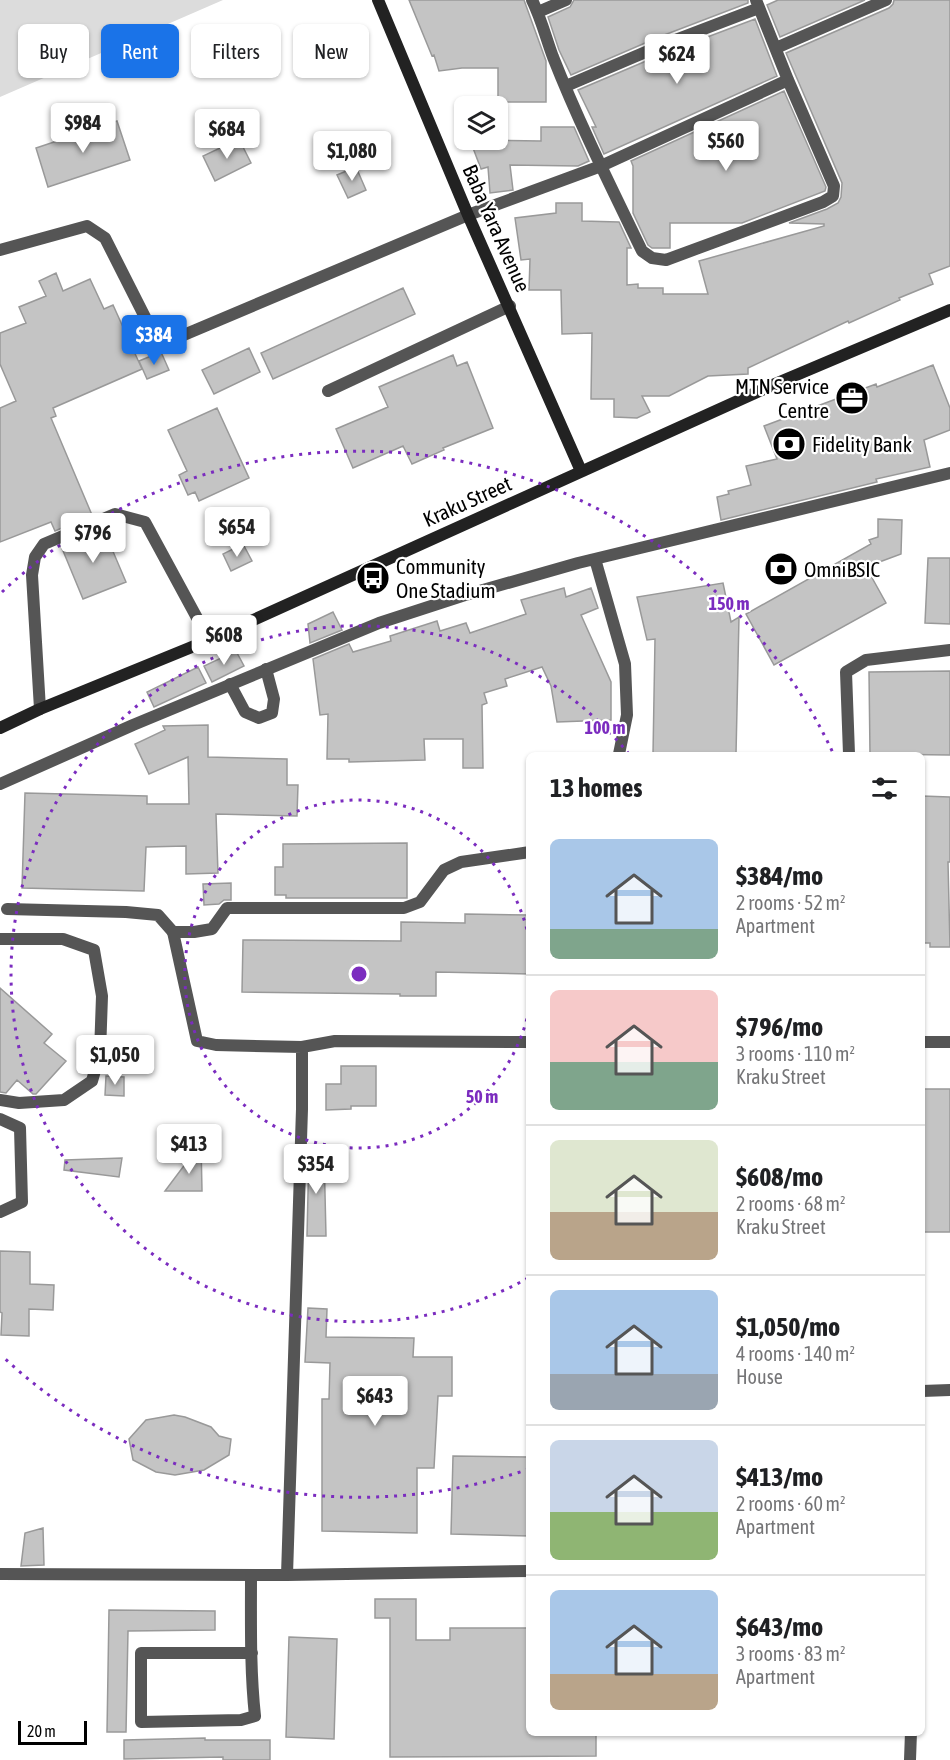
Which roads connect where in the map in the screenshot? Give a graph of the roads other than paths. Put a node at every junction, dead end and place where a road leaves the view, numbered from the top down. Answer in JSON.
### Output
{"nodes":[{"id":1,"x":378,"y":0,"type":"edge"},
{"id":2,"x":532,"y":0,"type":"edge"},
{"id":3,"x":566,"y":0,"type":"edge"},
{"id":4,"x":886,"y":0,"type":"edge"},
{"id":5,"x":758,"y":4,"type":"edge"},
{"id":6,"x":538,"y":12,"type":"junction"},
{"id":7,"x":776,"y":48,"type":"junction"},
{"id":8,"x":788,"y":80,"type":"junction"},
{"id":9,"x":566,"y":86,"type":"junction"},
{"id":10,"x":601,"y":166,"type":"junction"},
{"id":11,"x":468,"y":214,"type":"junction"},
{"id":12,"x":0,"y":250,"type":"edge"},
{"id":13,"x":510,"y":306,"type":"junction"},
{"id":14,"x":950,"y":310,"type":"edge"},
{"id":15,"x":328,"y":391,"type":"dead end"},
{"id":16,"x":581,"y":471,"type":"junction"},
{"id":17,"x":950,"y":473,"type":"edge"},
{"id":18,"x":595,"y":559,"type":"junction"},
{"id":19,"x":208,"y":640,"type":"junction"},
{"id":20,"x":950,"y":650,"type":"edge"},
{"id":21,"x":266,"y":669,"type":"junction"},
{"id":22,"x":230,"y":684,"type":"junction"},
{"id":23,"x":40,"y":709,"type":"junction"},
{"id":24,"x":0,"y":728,"type":"edge"},
{"id":25,"x":619,"y":752,"type":"edge"},
{"id":26,"x":849,"y":752,"type":"edge"},
{"id":27,"x":0,"y":784,"type":"edge"},
{"id":28,"x":526,"y":853,"type":"edge"},
{"id":29,"x":7,"y":909,"type":"dead end"},
{"id":30,"x":173,"y":932,"type":"junction"},
{"id":31,"x":0,"y":939,"type":"edge"},
{"id":32,"x":526,"y":1042,"type":"edge"},
{"id":33,"x":925,"y":1042,"type":"edge"},
{"id":34,"x":950,"y":1042,"type":"edge"},
{"id":35,"x":302,"y":1047,"type":"junction"},
{"id":36,"x":0,"y":1100,"type":"edge"},
{"id":37,"x":0,"y":1119,"type":"edge"},
{"id":38,"x":0,"y":1212,"type":"edge"},
{"id":39,"x":950,"y":1390,"type":"edge"},
{"id":40,"x":925,"y":1391,"type":"edge"},
{"id":41,"x":526,"y":1571,"type":"edge"},
{"id":42,"x":0,"y":1574,"type":"edge"},
{"id":43,"x":251,"y":1575,"type":"junction"},
{"id":44,"x":287,"y":1575,"type":"junction"},
{"id":45,"x":252,"y":1653,"type":"junction"},
{"id":46,"x":910,"y":1736,"type":"edge"},
{"id":47,"x":910,"y":1760,"type":"edge"}],
"edges":[{"from":1,"to":11,"type":"main road","name":"Baba Yara Avenue"},
{"from":2,"to":6,"type":"street"},
{"from":3,"to":6,"type":"street"},
{"from":4,"to":7,"type":"street"},
{"from":5,"to":7,"type":"street"},
{"from":5,"to":9,"type":"street"},
{"from":6,"to":9,"type":"street"},
{"from":7,"to":8,"type":"street"},
{"from":8,"to":10,"type":"street"},
{"from":8,"to":10,"type":"street"},
{"from":9,"to":10,"type":"street"},
{"from":10,"to":11,"type":"street"},
{"from":11,"to":12,"type":"street"},
{"from":11,"to":13,"type":"main road","name":"Baba Yara Avenue"},
{"from":13,"to":15,"type":"street"},
{"from":13,"to":16,"type":"main road","name":"Baba Yara Avenue"},
{"from":14,"to":16,"type":"main road","name":"Kraku Street"},
{"from":16,"to":19,"type":"main road","name":"Kraku Street"},
{"from":17,"to":18,"type":"street"},
{"from":18,"to":21,"type":"street"},
{"from":18,"to":25,"type":"street"},
{"from":19,"to":23,"type":"main road","name":"Kraku Street"},
{"from":19,"to":23,"type":"street"},
{"from":20,"to":26,"type":"street"},
{"from":21,"to":22,"type":"street"},
{"from":21,"to":22,"type":"street"},
{"from":22,"to":27,"type":"street"},
{"from":23,"to":24,"type":"main road","name":"Kraku Street"},
{"from":28,"to":30,"type":"street"},
{"from":29,"to":30,"type":"street"},
{"from":30,"to":35,"type":"street"},
{"from":31,"to":36,"type":"street"},
{"from":32,"to":35,"type":"street"},
{"from":33,"to":34,"type":"street"},
{"from":35,"to":44,"type":"street"},
{"from":37,"to":38,"type":"street"},
{"from":39,"to":40,"type":"street"},
{"from":41,"to":44,"type":"street"},
{"from":42,"to":43,"type":"street"},
{"from":43,"to":44,"type":"street"},
{"from":43,"to":45,"type":"street"},
{"from":45,"to":45,"type":"street"},
{"from":46,"to":47,"type":"street"}]}
